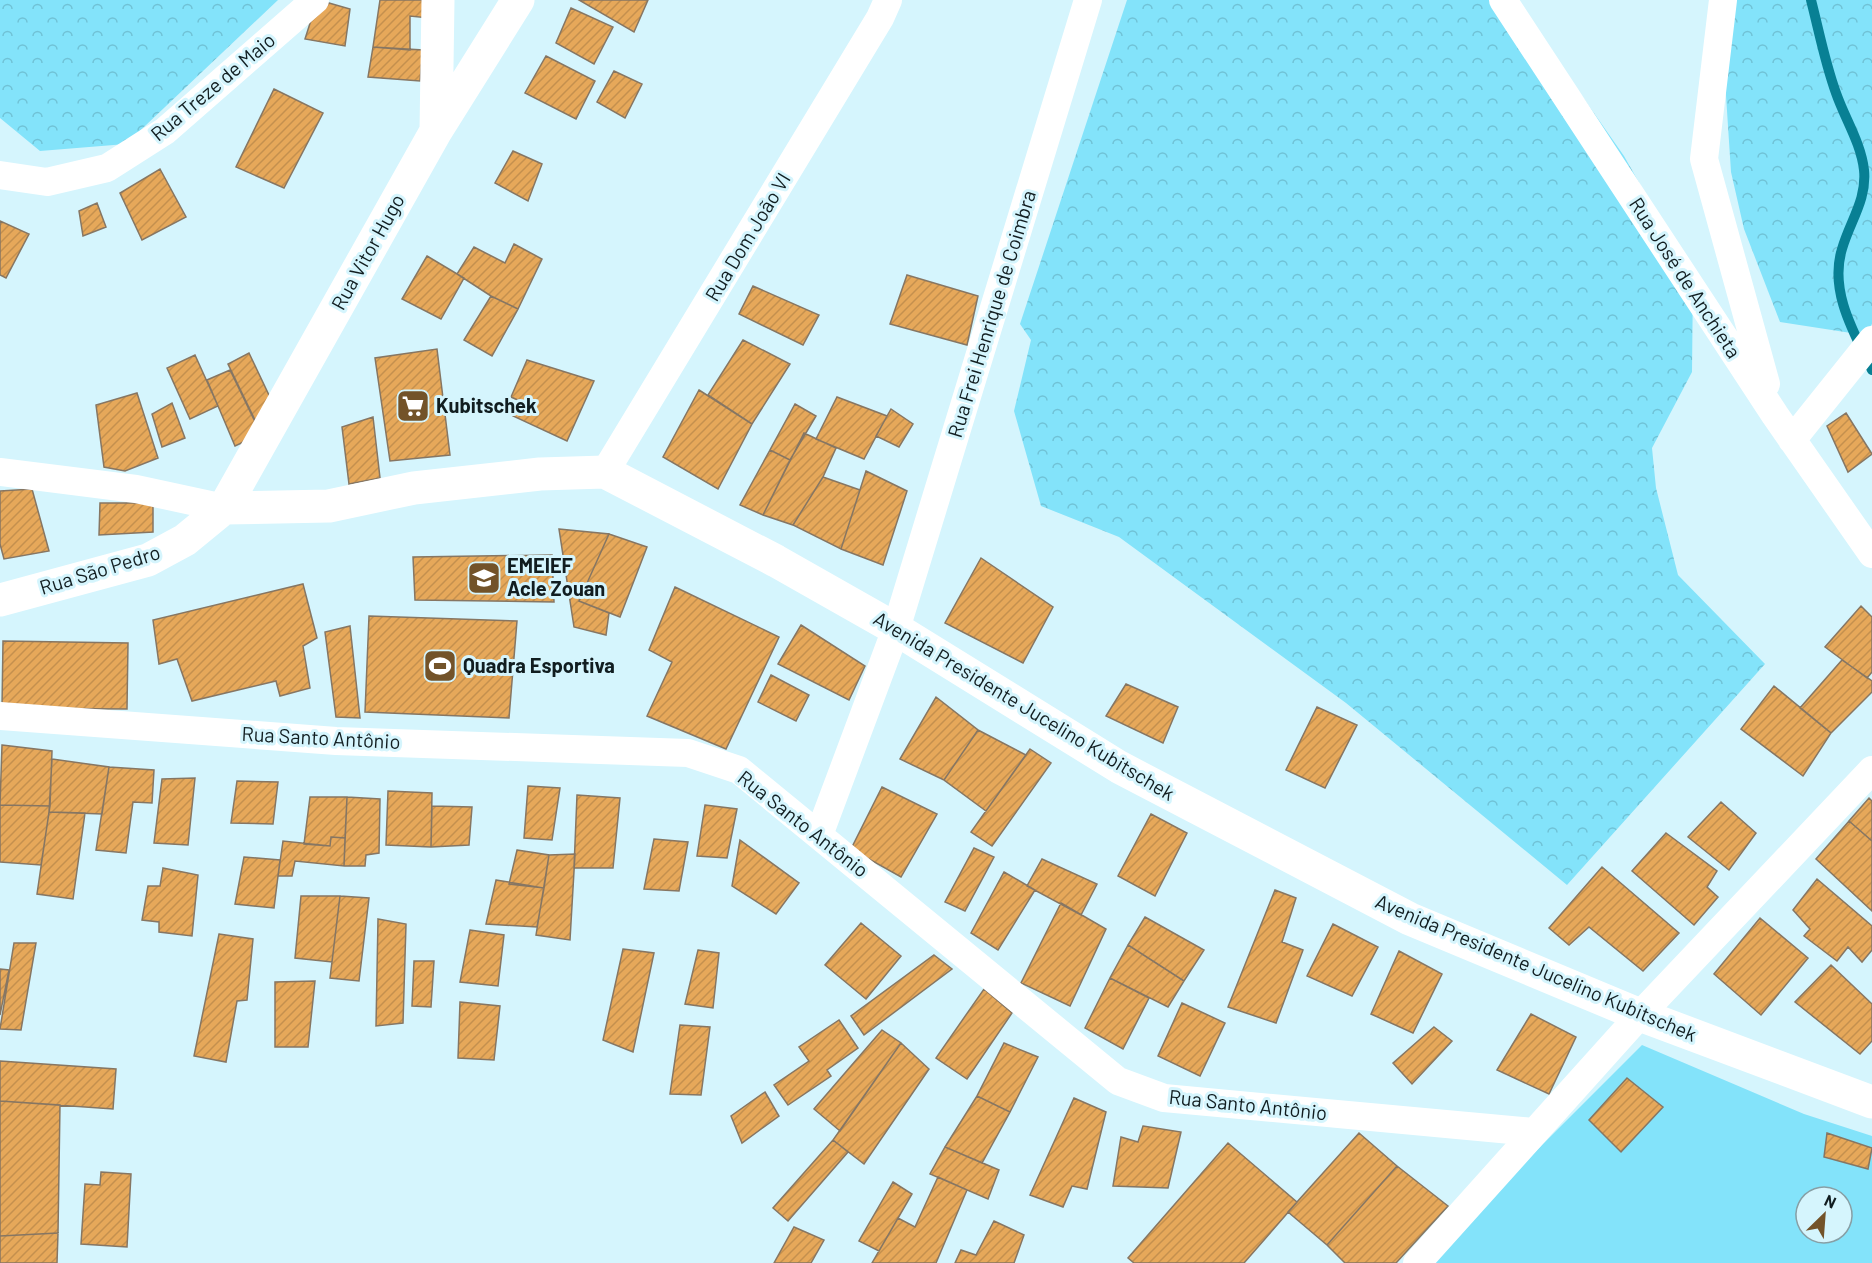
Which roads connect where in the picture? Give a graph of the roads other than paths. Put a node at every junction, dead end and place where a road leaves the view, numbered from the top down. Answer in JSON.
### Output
{"nodes":[{"id":1,"x":315,"y":0,"type":"edge"},
{"id":2,"x":438,"y":0,"type":"edge"},
{"id":3,"x":518,"y":0,"type":"edge"},
{"id":4,"x":888,"y":0,"type":"edge"},
{"id":5,"x":1088,"y":0,"type":"edge"},
{"id":6,"x":1503,"y":0,"type":"edge"},
{"id":7,"x":1723,"y":0,"type":"edge"},
{"id":8,"x":436,"y":131,"type":"junction"},
{"id":9,"x":0,"y":175,"type":"edge"},
{"id":10,"x":1872,"y":340,"type":"edge"},
{"id":11,"x":1775,"y":415,"type":"junction"},
{"id":12,"x":1792,"y":440,"type":"junction"},
{"id":13,"x":0,"y":472,"type":"edge"},
{"id":14,"x":604,"y":472,"type":"junction"},
{"id":15,"x":224,"y":508,"type":"junction"},
{"id":16,"x":1872,"y":554,"type":"edge"},
{"id":17,"x":0,"y":600,"type":"edge"},
{"id":18,"x":896,"y":629,"type":"junction"},
{"id":19,"x":0,"y":716,"type":"edge"},
{"id":20,"x":1872,"y":770,"type":"edge"},
{"id":21,"x":819,"y":836,"type":"junction"},
{"id":22,"x":1640,"y":1015,"type":"junction"},
{"id":23,"x":1872,"y":1102,"type":"edge"},
{"id":24,"x":1533,"y":1132,"type":"junction"},
{"id":25,"x":1417,"y":1263,"type":"edge"}],
"edges":[{"from":1,"to":9,"type":"street","name":"Rua Treze de Maio"},
{"from":2,"to":8,"type":"street"},
{"from":3,"to":8,"type":"street","name":"Rua Vitor Hugo"},
{"from":4,"to":14,"type":"street","name":"Rua Dom João VI"},
{"from":5,"to":18,"type":"street","name":"Rua Frei Henrique de Coimbra"},
{"from":6,"to":11,"type":"street","name":"Rua José de Anchieta"},
{"from":7,"to":11,"type":"street"},
{"from":8,"to":15,"type":"street","name":"Rua Vitor Hugo"},
{"from":10,"to":12,"type":"street"},
{"from":11,"to":12,"type":"street","name":"Rua José de Anchieta"},
{"from":12,"to":16,"type":"street","name":"Rua José de Anchieta"},
{"from":13,"to":15,"type":"street"},
{"from":14,"to":15,"type":"street","name":"Avenida Presidente Jucelino Kubitschek"},
{"from":14,"to":18,"type":"street","name":"Avenida Presidente Jucelino Kubitschek"},
{"from":15,"to":17,"type":"street","name":"Rua São Pedro"},
{"from":18,"to":21,"type":"street","name":"Rua Frei Henrique de Coimbra"},
{"from":18,"to":22,"type":"street","name":"Avenida Presidente Jucelino Kubitschek"},
{"from":19,"to":21,"type":"street","name":"Rua Santo Antônio"},
{"from":20,"to":22,"type":"street"},
{"from":21,"to":24,"type":"street","name":"Rua Santo Antônio"},
{"from":22,"to":23,"type":"street","name":"Avenida Presidente Jucelino Kubitschek"},
{"from":22,"to":24,"type":"street"},
{"from":24,"to":25,"type":"street"}]}
